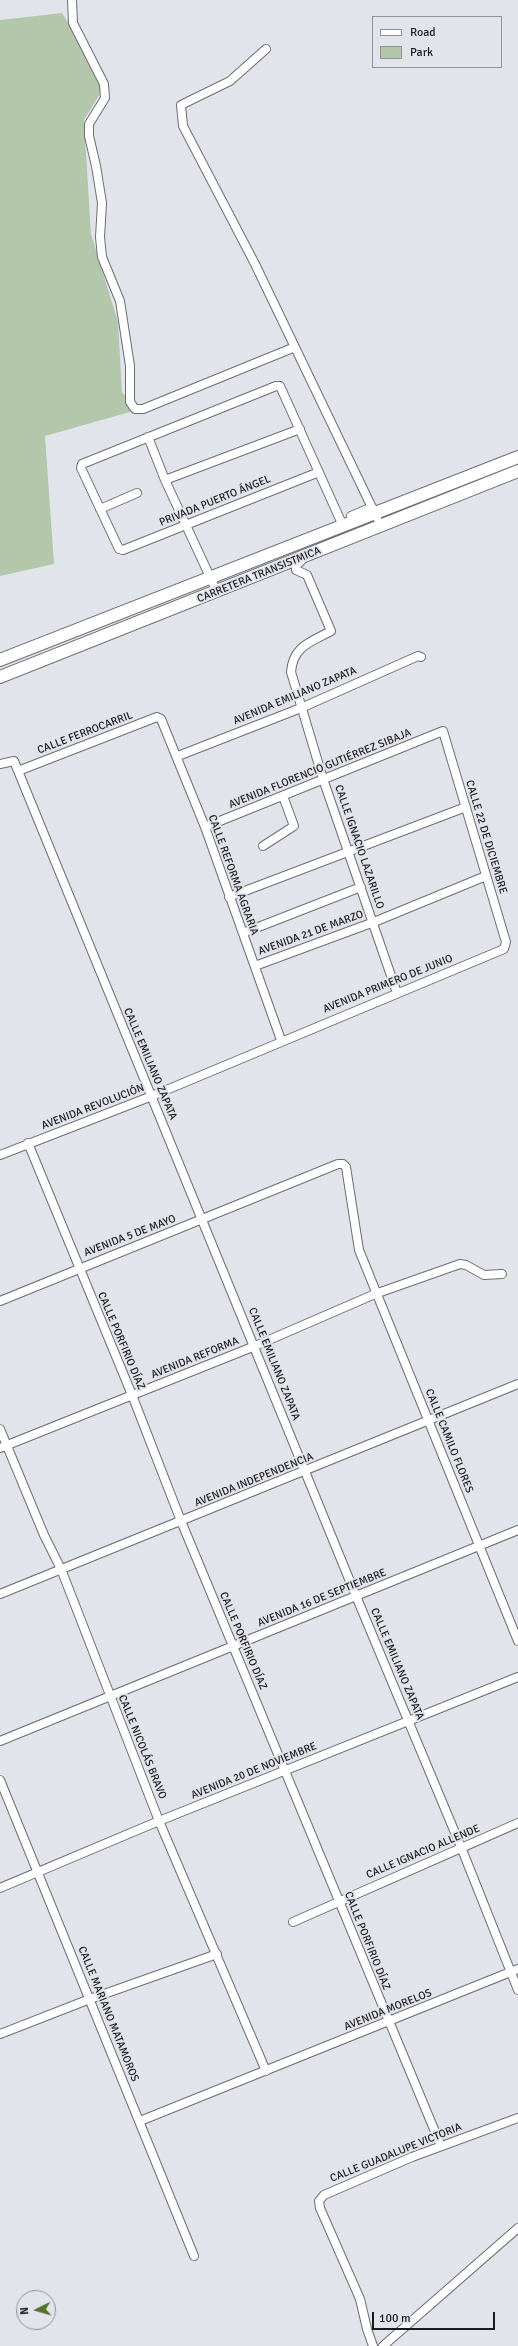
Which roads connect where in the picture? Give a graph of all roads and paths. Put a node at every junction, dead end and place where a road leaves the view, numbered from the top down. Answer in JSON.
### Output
{"nodes":[{"id":1,"x":72,"y":0,"type":"edge"},
{"id":2,"x":266,"y":49,"type":"dead end"},
{"id":3,"x":295,"y":347,"type":"junction"},
{"id":4,"x":300,"y":429,"type":"junction"},
{"id":5,"x":148,"y":437,"type":"junction"},
{"id":6,"x":518,"y":457,"type":"edge"},
{"id":7,"x":518,"y":471,"type":"edge"},
{"id":8,"x":318,"y":472,"type":"junction"},
{"id":9,"x":165,"y":480,"type":"junction"},
{"id":10,"x":137,"y":493,"type":"dead end"},
{"id":11,"x":100,"y":509,"type":"junction"},
{"id":12,"x":373,"y":510,"type":"junction"},
{"id":13,"x":342,"y":523,"type":"junction"},
{"id":14,"x":185,"y":525,"type":"junction"},
{"id":15,"x":380,"y":526,"type":"junction"},
{"id":16,"x":305,"y":557,"type":"junction"},
{"id":17,"x":211,"y":579,"type":"junction"},
{"id":18,"x":217,"y":592,"type":"junction"},
{"id":19,"x":28,"y":648,"type":"junction"},
{"id":20,"x":421,"y":657,"type":"dead end"},
{"id":21,"x":0,"y":660,"type":"edge"},
{"id":22,"x":0,"y":666,"type":"edge"},
{"id":23,"x":0,"y":678,"type":"edge"},
{"id":24,"x":300,"y":708,"type":"junction"},
{"id":25,"x":161,"y":719,"type":"joint"},
{"id":26,"x":443,"y":731,"type":"joint"},
{"id":27,"x":178,"y":756,"type":"junction"},
{"id":28,"x":0,"y":764,"type":"edge"},
{"id":29,"x":18,"y":771,"type":"junction"},
{"id":30,"x":323,"y":779,"type":"junction"},
{"id":31,"x":283,"y":796,"type":"junction"},
{"id":32,"x":466,"y":806,"type":"junction"},
{"id":33,"x":205,"y":827,"type":"junction"},
{"id":34,"x":263,"y":846,"type":"dead end"},
{"id":35,"x":348,"y":851,"type":"junction"},
{"id":36,"x":486,"y":876,"type":"junction"},
{"id":37,"x":361,"y":887,"type":"junction"},
{"id":38,"x":229,"y":897,"type":"junction"},
{"id":39,"x":374,"y":922,"type":"junction"},
{"id":40,"x":243,"y":933,"type":"junction"},
{"id":41,"x":504,"y":949,"type":"joint"},
{"id":42,"x":255,"y":966,"type":"junction"},
{"id":43,"x":397,"y":993,"type":"junction"},
{"id":44,"x":281,"y":1040,"type":"junction"},
{"id":45,"x":152,"y":1096,"type":"junction"},
{"id":46,"x":28,"y":1143,"type":"junction"},
{"id":47,"x":0,"y":1155,"type":"edge"},
{"id":48,"x":202,"y":1220,"type":"junction"},
{"id":49,"x":358,"y":1250,"type":"joint"},
{"id":50,"x":78,"y":1268,"type":"junction"},
{"id":51,"x":502,"y":1274,"type":"dead end"},
{"id":52,"x":375,"y":1294,"type":"junction"},
{"id":53,"x":0,"y":1300,"type":"edge"},
{"id":54,"x":255,"y":1346,"type":"junction"},
{"id":55,"x":517,"y":1384,"type":"edge"},
{"id":56,"x":132,"y":1395,"type":"junction"},
{"id":57,"x":430,"y":1420,"type":"junction"},
{"id":58,"x":0,"y":1429,"type":"edge"},
{"id":59,"x":3,"y":1446,"type":"edge"},
{"id":60,"x":306,"y":1471,"type":"junction"},
{"id":61,"x":181,"y":1521,"type":"junction"},
{"id":62,"x":518,"y":1530,"type":"edge"},
{"id":63,"x":480,"y":1546,"type":"junction"},
{"id":64,"x":60,"y":1568,"type":"junction"},
{"id":65,"x":0,"y":1594,"type":"edge"},
{"id":66,"x":356,"y":1596,"type":"junction"},
{"id":67,"x":518,"y":1641,"type":"edge"},
{"id":68,"x":234,"y":1646,"type":"junction"},
{"id":69,"x":518,"y":1678,"type":"edge"},
{"id":70,"x":110,"y":1697,"type":"junction"},
{"id":71,"x":409,"y":1721,"type":"junction"},
{"id":72,"x":0,"y":1741,"type":"edge"},
{"id":73,"x":285,"y":1770,"type":"junction"},
{"id":74,"x":0,"y":1780,"type":"edge"},
{"id":75,"x":159,"y":1821,"type":"junction"},
{"id":76,"x":518,"y":1823,"type":"edge"},
{"id":77,"x":461,"y":1847,"type":"junction"},
{"id":78,"x":39,"y":1872,"type":"junction"},
{"id":79,"x":0,"y":1888,"type":"edge"},
{"id":80,"x":339,"y":1900,"type":"junction"},
{"id":81,"x":292,"y":1922,"type":"dead end"},
{"id":82,"x":217,"y":1954,"type":"junction"},
{"id":83,"x":514,"y":1970,"type":"edge"},
{"id":84,"x":518,"y":1990,"type":"edge"},
{"id":85,"x":90,"y":1999,"type":"junction"},
{"id":86,"x":388,"y":2021,"type":"junction"},
{"id":87,"x":0,"y":2034,"type":"edge"},
{"id":88,"x":266,"y":2071,"type":"junction"},
{"id":89,"x":518,"y":2118,"type":"edge"},
{"id":90,"x":140,"y":2121,"type":"junction"},
{"id":91,"x":441,"y":2146,"type":"junction"},
{"id":92,"x":518,"y":2228,"type":"edge"},
{"id":93,"x":194,"y":2256,"type":"dead end"},
{"id":94,"x":373,"y":2346,"type":"edge"},
{"id":95,"x":383,"y":2346,"type":"edge"}],
"edges":[{"from":1,"to":3,"type":"street"},
{"from":2,"to":3,"type":"street"},
{"from":3,"to":12,"type":"street"},
{"from":4,"to":5,"type":"street"},
{"from":4,"to":8,"type":"street"},
{"from":4,"to":9,"type":"street"},
{"from":5,"to":9,"type":"street"},
{"from":5,"to":11,"type":"street"},
{"from":6,"to":12,"type":"main road","name":"CARRETERA TRANSISTMICA"},
{"from":7,"to":15,"type":"main road","name":"CARRETERA TRANSISTMICA"},
{"from":8,"to":13,"type":"street"},
{"from":8,"to":14,"type":"street","name":"PRIVADA PUERTO ÁNGEL"},
{"from":9,"to":14,"type":"street"},
{"from":10,"to":11,"type":"street"},
{"from":11,"to":14,"type":"street","name":"PRIVADA PUERTO ÁNGEL"},
{"from":12,"to":13,"type":"main road","name":"CARRETERA TRANSISTMICA"},
{"from":12,"to":15,"type":"street"},
{"from":12,"to":16,"type":"main road"},
{"from":13,"to":17,"type":"main road","name":"CARRETERA TRANSISTMICA"},
{"from":14,"to":17,"type":"street"},
{"from":15,"to":16,"type":"main road","name":"CARRETERA TRANSISTMICA"},
{"from":16,"to":18,"type":"main road","name":"CARRETERA TRANSISTMICA"},
{"from":16,"to":24,"type":"street","name":"CALLE IGNACIO LAZARILLO"},
{"from":17,"to":18,"type":"street"},
{"from":17,"to":19,"type":"main road","name":"CARRETERA TRANSISTMICA"},
{"from":18,"to":23,"type":"main road","name":"CARRETERA TRANSISTMICA"},
{"from":19,"to":21,"type":"main road","name":"CARRETERA TRANSISTMICA"},
{"from":19,"to":22,"type":"main road"},
{"from":20,"to":24,"type":"street","name":"AVENIDA EMILIANO ZAPATA"},
{"from":24,"to":27,"type":"street","name":"AVENIDA EMILIANO ZAPATA"},
{"from":24,"to":30,"type":"street","name":"CALLE IGNACIO LAZARILLO"},
{"from":25,"to":27,"type":"street","name":"CALLE REFORMA AGRARIA"},
{"from":25,"to":29,"type":"street","name":"CALLE FERROCARRIL"},
{"from":26,"to":30,"type":"street","name":"AVENIDA FLORENCIO GUTIÉRREZ SIBAJA"},
{"from":26,"to":32,"type":"street","name":"CALLE 22 DE DICIEMBRE"},
{"from":27,"to":33,"type":"street","name":"CALLE REFORMA AGRARIA"},
{"from":28,"to":29,"type":"street"},
{"from":29,"to":45,"type":"street","name":"CALLE EMILIANO ZAPATA"},
{"from":30,"to":31,"type":"street","name":"AVENIDA FLORENCIO GUTIÉRREZ SIBAJA"},
{"from":30,"to":35,"type":"street","name":"CALLE IGNACIO LAZARILLO"},
{"from":31,"to":33,"type":"street","name":"AVENIDA FLORENCIO GUTIÉRREZ SIBAJA"},
{"from":31,"to":34,"type":"street"},
{"from":32,"to":35,"type":"street"},
{"from":32,"to":36,"type":"street","name":"CALLE 22 DE DICIEMBRE"},
{"from":33,"to":38,"type":"street","name":"CALLE REFORMA AGRARIA"},
{"from":35,"to":37,"type":"street","name":"CALLE IGNACIO LAZARILLO"},
{"from":35,"to":38,"type":"street"},
{"from":36,"to":39,"type":"street","name":"AVENIDA 21 DE MARZO"},
{"from":36,"to":41,"type":"street","name":"CALLE 22 DE DICIEMBRE"},
{"from":37,"to":39,"type":"street","name":"CALLE IGNACIO LAZARILLO"},
{"from":37,"to":40,"type":"street"},
{"from":38,"to":40,"type":"street","name":"CALLE REFORMA AGRARIA"},
{"from":39,"to":42,"type":"street","name":"AVENIDA 21 DE MARZO"},
{"from":39,"to":43,"type":"street","name":"CALLE IGNACIO LAZARILLO"},
{"from":40,"to":42,"type":"street","name":"CALLE REFORMA AGRARIA"},
{"from":41,"to":43,"type":"street","name":"AVENIDA PRIMERO DE JUNIO"},
{"from":42,"to":44,"type":"street","name":"CALLE REFORMA AGRARIA"},
{"from":43,"to":44,"type":"street","name":"AVENIDA PRIMERO DE JUNIO"},
{"from":44,"to":45,"type":"street","name":"AVENIDA REVOLUCIÓN"},
{"from":45,"to":46,"type":"street","name":"AVENIDA REVOLUCIÓN"},
{"from":45,"to":48,"type":"street","name":"CALLE EMILIANO ZAPATA"},
{"from":46,"to":47,"type":"street","name":"AVENIDA REVOLUCIÓN"},
{"from":46,"to":50,"type":"street","name":"CALLE PORFIRIO DÍAZ"},
{"from":48,"to":49,"type":"street","name":"AVENIDA 5 DE MAYO"},
{"from":48,"to":50,"type":"street","name":"AVENIDA 5 DE MAYO"},
{"from":48,"to":54,"type":"street","name":"CALLE EMILIANO ZAPATA"},
{"from":49,"to":52,"type":"street","name":"CALLE CAMILO FLORES"},
{"from":50,"to":53,"type":"street","name":"AVENIDA 5 DE MAYO"},
{"from":50,"to":56,"type":"street","name":"CALLE PORFIRIO DÍAZ"},
{"from":51,"to":52,"type":"street","name":"AVENIDA REFORMA"},
{"from":52,"to":54,"type":"street","name":"AVENIDA REFORMA"},
{"from":52,"to":57,"type":"street","name":"CALLE CAMILO FLORES"},
{"from":54,"to":56,"type":"street","name":"AVENIDA REFORMA"},
{"from":54,"to":60,"type":"street","name":"CALLE EMILIANO ZAPATA"},
{"from":55,"to":57,"type":"street","name":"AVENIDA INDEPENDENCIA"},
{"from":56,"to":59,"type":"street","name":"AVENIDA REFORMA"},
{"from":56,"to":61,"type":"street","name":"CALLE PORFIRIO DÍAZ"},
{"from":57,"to":60,"type":"street","name":"AVENIDA INDEPENDENCIA"},
{"from":57,"to":63,"type":"street","name":"CALLE CAMILO FLORES"},
{"from":58,"to":59,"type":"street","name":"CALLE NICOLÁS BRAVO"},
{"from":59,"to":64,"type":"street","name":"CALLE NICOLÁS BRAVO"},
{"from":60,"to":61,"type":"street","name":"AVENIDA INDEPENDENCIA"},
{"from":60,"to":66,"type":"street","name":"CALLE EMILIANO ZAPATA"},
{"from":61,"to":64,"type":"street","name":"AVENIDA INDEPENDENCIA"},
{"from":61,"to":68,"type":"street","name":"CALLE PORFIRIO DÍAZ"},
{"from":62,"to":63,"type":"street","name":"AVENIDA 16 DE SEPTIEMBRE"},
{"from":63,"to":66,"type":"street","name":"AVENIDA 16 DE SEPTIEMBRE"},
{"from":63,"to":67,"type":"street","name":"CALLE CAMILO FLORES"},
{"from":64,"to":65,"type":"street","name":"AVENIDA INDEPENDENCIA"},
{"from":64,"to":70,"type":"street","name":"CALLE NICOLÁS BRAVO"},
{"from":66,"to":68,"type":"street","name":"AVENIDA 16 DE SEPTIEMBRE"},
{"from":66,"to":71,"type":"street","name":"CALLE EMILIANO ZAPATA"},
{"from":68,"to":70,"type":"street","name":"AVENIDA 16 DE SEPTIEMBRE"},
{"from":68,"to":73,"type":"street","name":"CALLE PORFIRIO DÍAZ"},
{"from":69,"to":71,"type":"street","name":"AVENIDA 20 DE NOVIEMBRE"},
{"from":70,"to":72,"type":"street","name":"AVENIDA 16 DE SEPTIEMBRE"},
{"from":70,"to":75,"type":"street","name":"CALLE NICOLÁS BRAVO"},
{"from":71,"to":73,"type":"street","name":"AVENIDA 20 DE NOVIEMBRE"},
{"from":71,"to":77,"type":"street","name":"CALLE EMILIANO ZAPATA"},
{"from":73,"to":75,"type":"street","name":"AVENIDA 20 DE NOVIEMBRE"},
{"from":73,"to":80,"type":"street","name":"CALLE PORFIRIO DÍAZ"},
{"from":74,"to":78,"type":"street","name":"CALLE MARIANO MATAMOROS"},
{"from":75,"to":78,"type":"street","name":"AVENIDA 20 DE NOVIEMBRE"},
{"from":75,"to":82,"type":"street","name":"CALLE NICOLÁS BRAVO"},
{"from":76,"to":77,"type":"street","name":"CALLE IGNACIO ALLENDE"},
{"from":77,"to":80,"type":"street","name":"CALLE IGNACIO ALLENDE"},
{"from":77,"to":83,"type":"street","name":"CALLE EMILIANO ZAPATA"},
{"from":78,"to":79,"type":"street","name":"AVENIDA 20 DE NOVIEMBRE"},
{"from":78,"to":85,"type":"street","name":"CALLE MARIANO MATAMOROS"},
{"from":80,"to":81,"type":"street","name":"CALLE IGNACIO ALLENDE"},
{"from":80,"to":86,"type":"street","name":"CALLE PORFIRIO DÍAZ"},
{"from":82,"to":85,"type":"street"},
{"from":82,"to":88,"type":"street","name":"CALLE NICOLÁS BRAVO"},
{"from":83,"to":84,"type":"street","name":"CALLE EMILIANO ZAPATA"},
{"from":83,"to":86,"type":"street","name":"AVENIDA MORELOS"},
{"from":85,"to":87,"type":"street"},
{"from":85,"to":90,"type":"street","name":"CALLE MARIANO MATAMOROS"},
{"from":86,"to":88,"type":"street","name":"AVENIDA MORELOS"},
{"from":86,"to":91,"type":"street","name":"CALLE PORFIRIO DÍAZ"},
{"from":88,"to":90,"type":"street","name":"AVENIDA MORELOS"},
{"from":89,"to":91,"type":"street","name":"CALLE GUADALUPE VICTORIA"},
{"from":90,"to":93,"type":"street","name":"CALLE MARIANO MATAMOROS"},
{"from":91,"to":94,"type":"street","name":"CALLE GUADALUPE VICTORIA"},
{"from":92,"to":95,"type":"street"}]}
